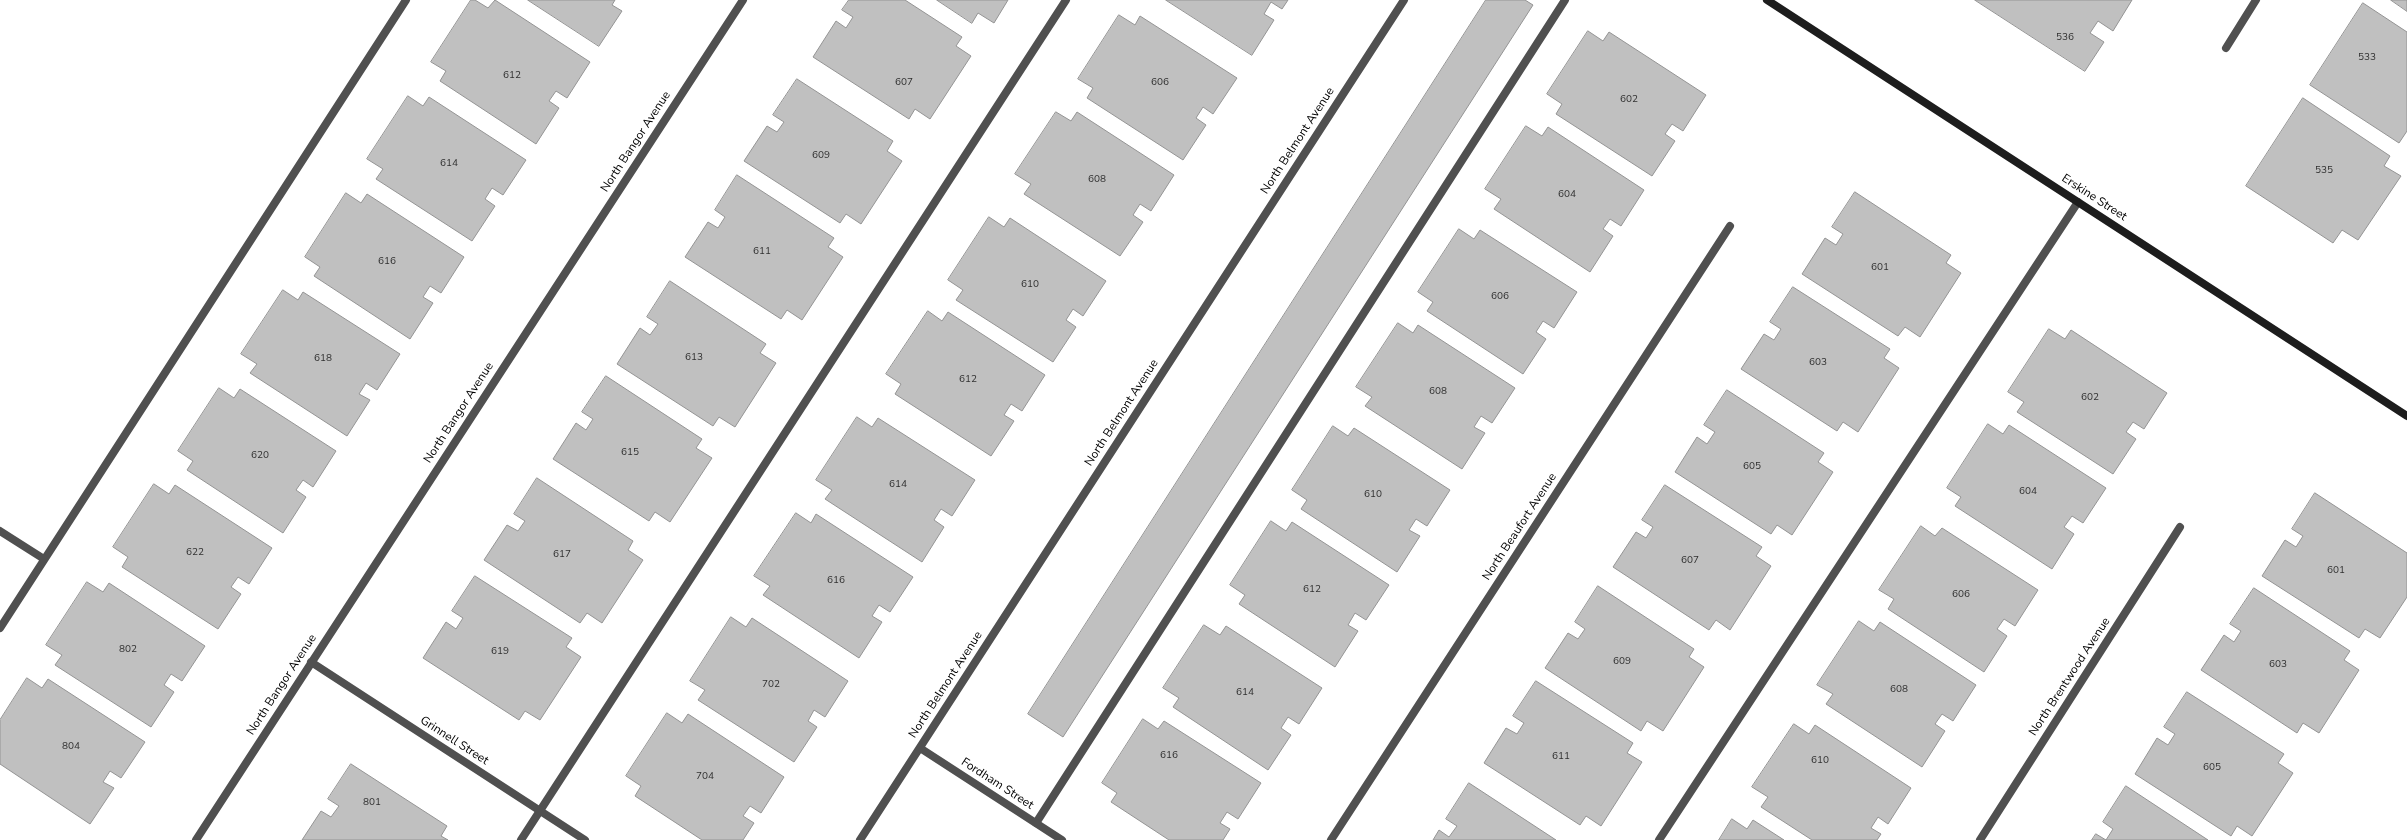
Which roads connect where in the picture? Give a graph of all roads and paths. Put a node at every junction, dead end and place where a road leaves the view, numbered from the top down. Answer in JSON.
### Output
{"nodes":[{"id":1,"x":406,"y":0,"type":"edge"},
{"id":2,"x":743,"y":0,"type":"edge"},
{"id":3,"x":1066,"y":0,"type":"edge"},
{"id":4,"x":1404,"y":0,"type":"edge"},
{"id":5,"x":1565,"y":0,"type":"edge"},
{"id":6,"x":1767,"y":0,"type":"edge"},
{"id":7,"x":2256,"y":0,"type":"edge"},
{"id":8,"x":2226,"y":48,"type":"dead end"},
{"id":9,"x":2078,"y":202,"type":"junction"},
{"id":10,"x":1730,"y":226,"type":"dead end"},
{"id":11,"x":2407,"y":416,"type":"edge"},
{"id":12,"x":2180,"y":527,"type":"dead end"},
{"id":13,"x":0,"y":531,"type":"edge"},
{"id":14,"x":44,"y":559,"type":"junction"},
{"id":15,"x":0,"y":628,"type":"edge"},
{"id":16,"x":311,"y":662,"type":"junction"},
{"id":17,"x":920,"y":748,"type":"junction"},
{"id":18,"x":540,"y":811,"type":"junction"},
{"id":19,"x":1036,"y":823,"type":"junction"},
{"id":20,"x":196,"y":840,"type":"edge"},
{"id":21,"x":521,"y":840,"type":"edge"},
{"id":22,"x":585,"y":840,"type":"edge"},
{"id":23,"x":860,"y":840,"type":"edge"},
{"id":24,"x":1062,"y":840,"type":"edge"},
{"id":25,"x":1331,"y":840,"type":"edge"},
{"id":26,"x":1659,"y":840,"type":"edge"},
{"id":27,"x":1980,"y":840,"type":"edge"}],
"edges":[{"from":1,"to":14,"type":"street"},
{"from":2,"to":16,"type":"street","name":"North Bangor Avenue"},
{"from":3,"to":18,"type":"street"},
{"from":4,"to":17,"type":"street","name":"North Belmont Avenue"},
{"from":5,"to":19,"type":"street"},
{"from":6,"to":9,"type":"main road","name":"Erskine Street"},
{"from":7,"to":8,"type":"street"},
{"from":9,"to":11,"type":"main road","name":"Erskine Street"},
{"from":9,"to":26,"type":"street"},
{"from":10,"to":25,"type":"street","name":"North Beaufort Avenue"},
{"from":12,"to":27,"type":"street","name":"North Brentwood Avenue"},
{"from":13,"to":14,"type":"street"},
{"from":14,"to":15,"type":"street"},
{"from":16,"to":18,"type":"street","name":"Grinnell Street"},
{"from":16,"to":20,"type":"street","name":"North Bangor Avenue"},
{"from":17,"to":19,"type":"street","name":"Fordham Street"},
{"from":17,"to":23,"type":"street","name":"North Belmont Avenue"},
{"from":18,"to":21,"type":"street"},
{"from":18,"to":22,"type":"street","name":"Grinnell Street"},
{"from":19,"to":24,"type":"street","name":"Fordham Street"}]}
